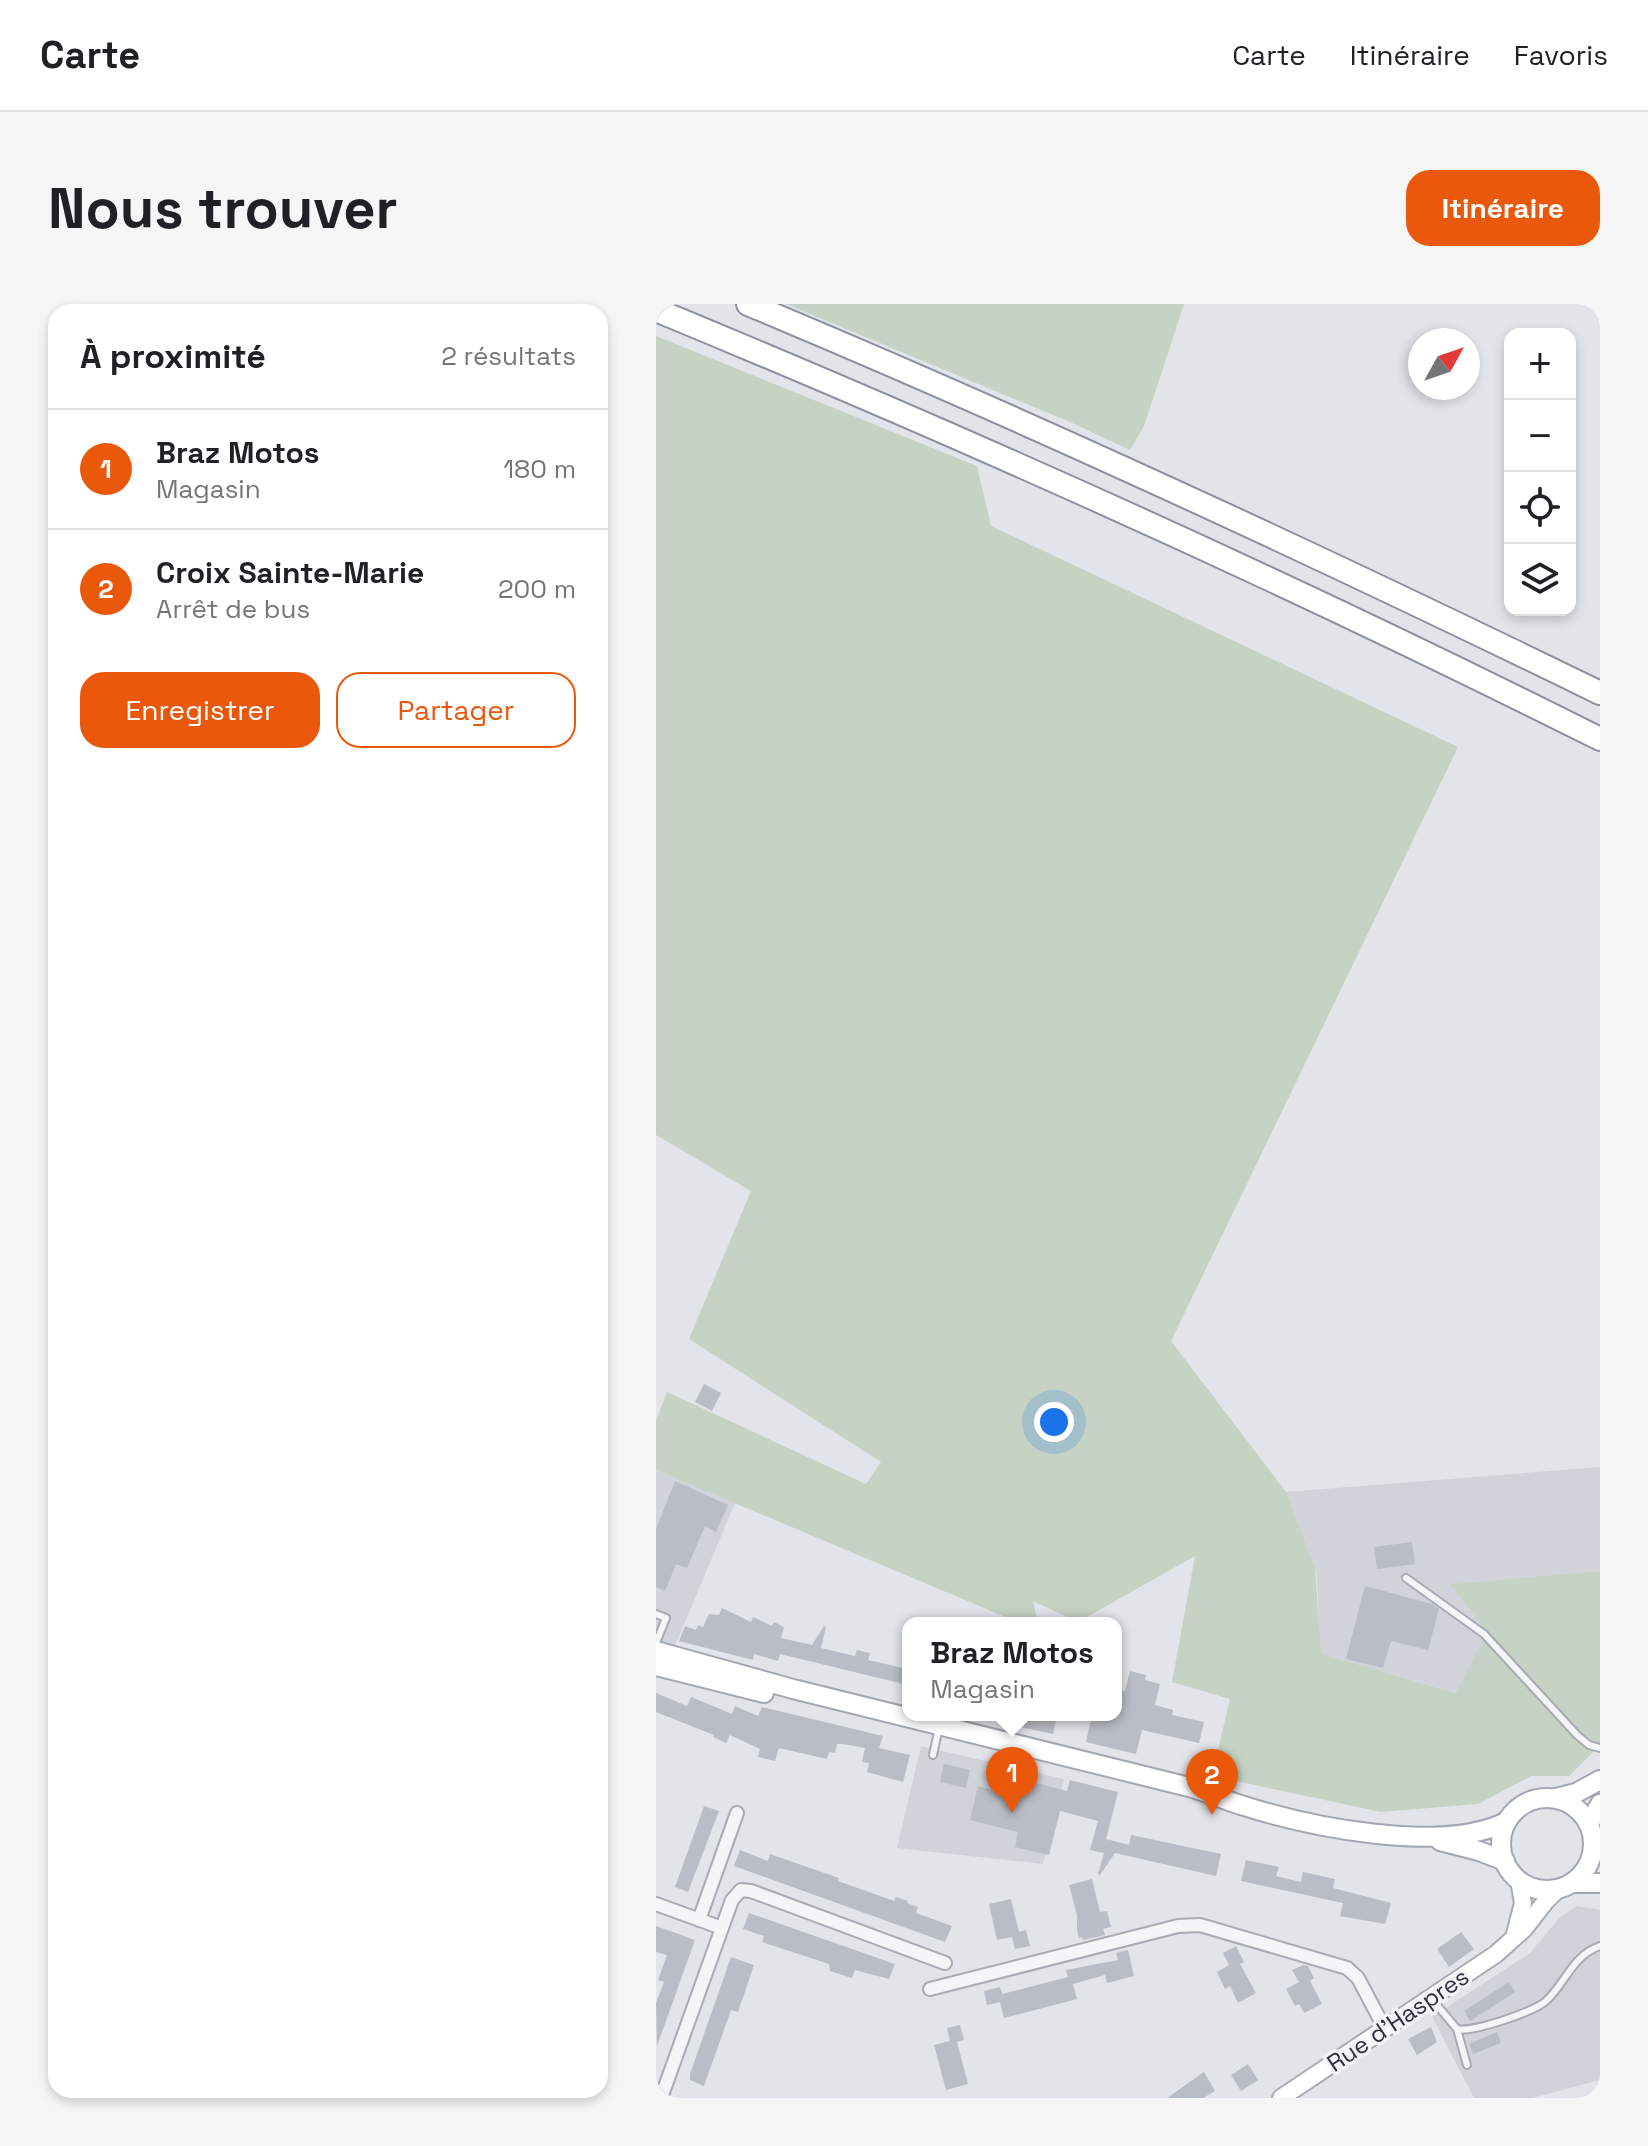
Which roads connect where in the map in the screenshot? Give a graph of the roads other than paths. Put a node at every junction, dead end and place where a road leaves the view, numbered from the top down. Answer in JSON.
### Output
{"nodes":[{"id":1,"x":748,"y":304,"type":"edge"},
{"id":2,"x":656,"y":310,"type":"edge"},
{"id":3,"x":1600,"y":693,"type":"edge"},
{"id":4,"x":1600,"y":739,"type":"edge"},
{"id":5,"x":1406,"y":1578,"type":"dead end"},
{"id":6,"x":656,"y":1614,"type":"edge"},
{"id":7,"x":656,"y":1643,"type":"edge"},
{"id":8,"x":656,"y":1651,"type":"edge"},
{"id":9,"x":656,"y":1666,"type":"edge"},
{"id":10,"x":902,"y":1720,"type":"edge"},
{"id":11,"x":904,"y":1721,"type":"edge"},
{"id":12,"x":939,"y":1731,"type":"junction"},
{"id":13,"x":1600,"y":1748,"type":"edge"},
{"id":14,"x":933,"y":1755,"type":"dead end"},
{"id":15,"x":1600,"y":1780,"type":"edge"},
{"id":16,"x":1556,"y":1798,"type":"junction"},
{"id":17,"x":1600,"y":1804,"type":"edge"},
{"id":18,"x":737,"y":1813,"type":"dead end"},
{"id":19,"x":1506,"y":1822,"type":"junction"},
{"id":20,"x":1422,"y":1837,"type":"junction"},
{"id":21,"x":1594,"y":1839,"type":"edge"},
{"id":22,"x":1505,"y":1861,"type":"junction"},
{"id":23,"x":1519,"y":1880,"type":"junction"},
{"id":24,"x":1600,"y":1883,"type":"edge"},
{"id":25,"x":1565,"y":1886,"type":"junction"},
{"id":26,"x":656,"y":1904,"type":"edge"},
{"id":27,"x":699,"y":1920,"type":"junction"},
{"id":28,"x":722,"y":1928,"type":"junction"},
{"id":29,"x":1513,"y":1939,"type":"junction"},
{"id":30,"x":1600,"y":1946,"type":"edge"},
{"id":31,"x":945,"y":1963,"type":"dead end"},
{"id":32,"x":930,"y":1989,"type":"dead end"},
{"id":33,"x":1431,"y":1998,"type":"junction"},
{"id":34,"x":1385,"y":2029,"type":"junction"},
{"id":35,"x":1457,"y":2029,"type":"junction"},
{"id":36,"x":1467,"y":2065,"type":"dead end"},
{"id":37,"x":661,"y":2098,"type":"edge"},
{"id":38,"x":1281,"y":2098,"type":"edge"}],
"edges":[{"from":1,"to":3,"type":"highway"},
{"from":2,"to":4,"type":"highway"},
{"from":5,"to":13,"type":"lane"},
{"from":6,"to":7,"type":"lane"},
{"from":8,"to":10,"type":"main road"},
{"from":9,"to":12,"type":"main road"},
{"from":11,"to":12,"type":"main road"},
{"from":12,"to":14,"type":"lane"},
{"from":12,"to":20,"type":"main road"},
{"from":15,"to":16,"type":"main road"},
{"from":16,"to":19,"type":"main road"},
{"from":16,"to":21,"type":"main road"},
{"from":17,"to":21,"type":"main road"},
{"from":18,"to":27,"type":"street"},
{"from":19,"to":20,"type":"main road"},
{"from":19,"to":22,"type":"main road"},
{"from":20,"to":22,"type":"main road"},
{"from":21,"to":25,"type":"main road"},
{"from":22,"to":23,"type":"main road"},
{"from":23,"to":25,"type":"main road"},
{"from":23,"to":29,"type":"main road"},
{"from":24,"to":25,"type":"main road"},
{"from":25,"to":29,"type":"main road","name":"Rue d'Haspres"},
{"from":26,"to":27,"type":"street"},
{"from":27,"to":28,"type":"street"},
{"from":28,"to":31,"type":"street"},
{"from":28,"to":37,"type":"street"},
{"from":29,"to":33,"type":"main road","name":"Rue d'Haspres"},
{"from":30,"to":35,"type":"lane"},
{"from":32,"to":34,"type":"street"},
{"from":33,"to":34,"type":"main road","name":"Rue d'Haspres"},
{"from":33,"to":35,"type":"lane"},
{"from":34,"to":38,"type":"main road","name":"Rue d'Haspres"},
{"from":35,"to":36,"type":"lane"}]}
